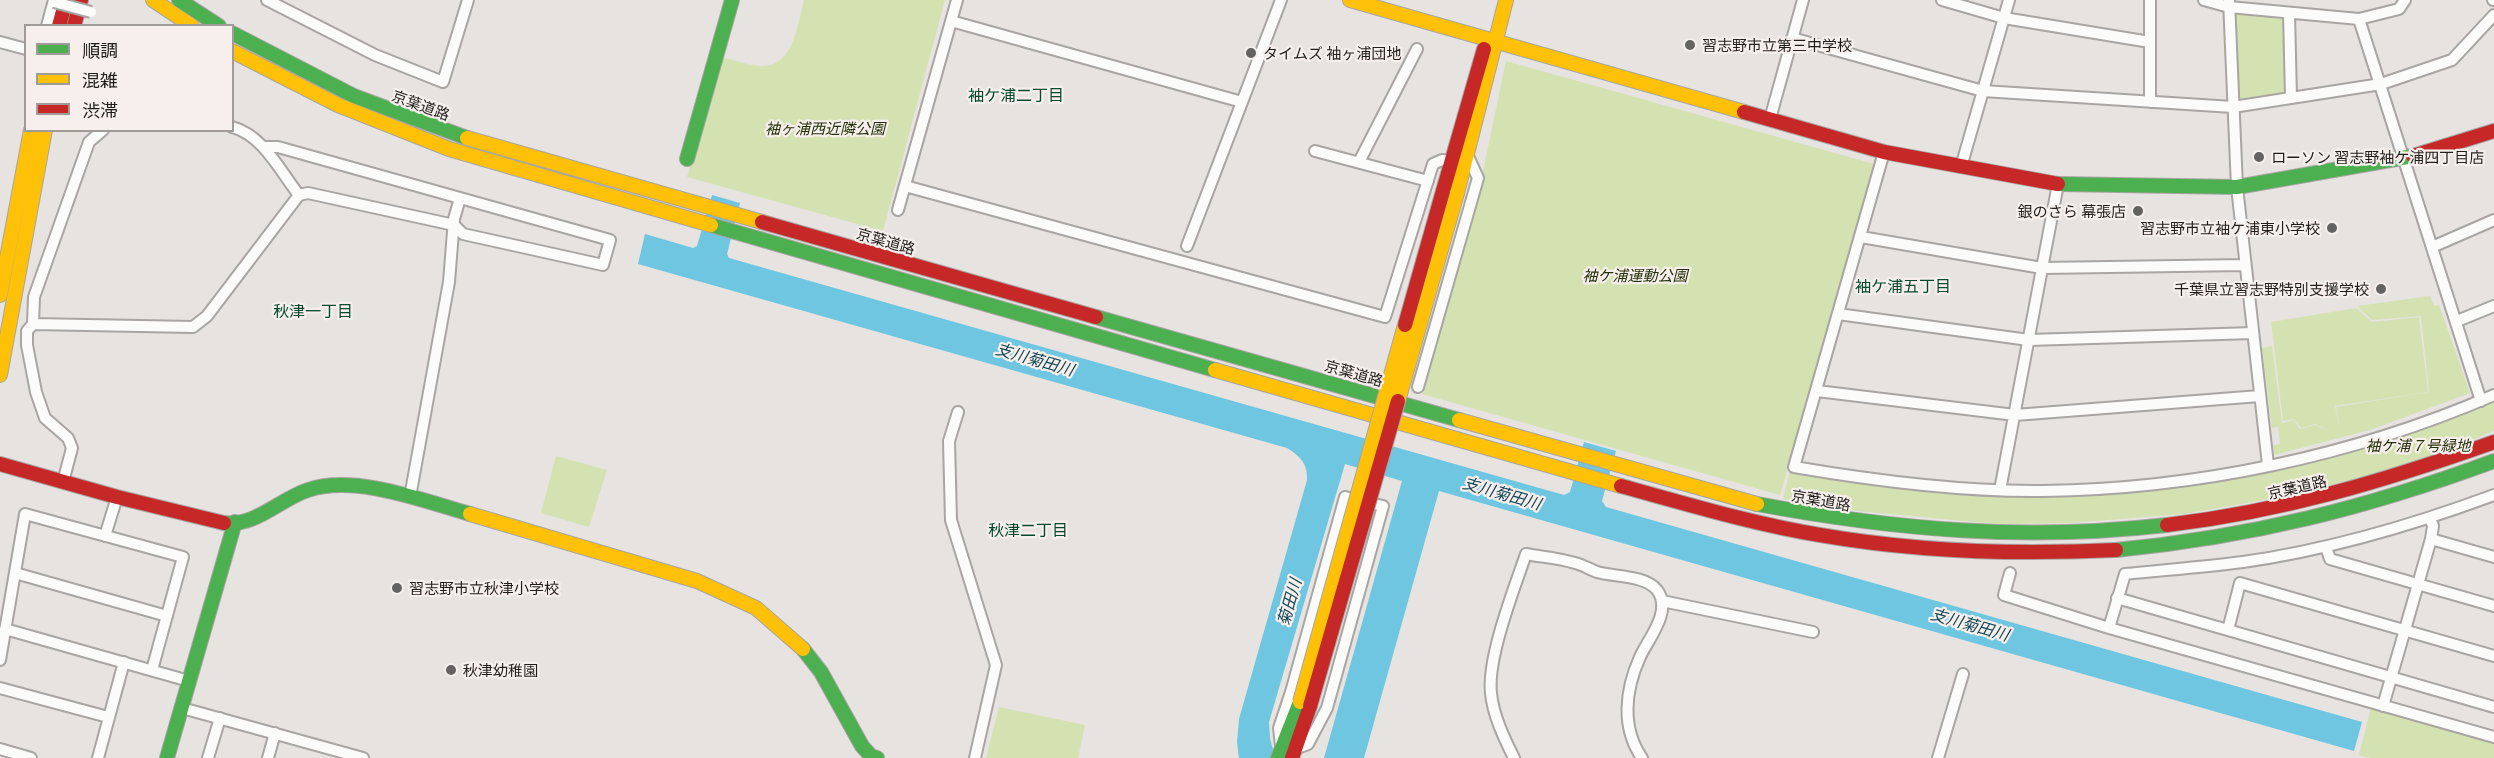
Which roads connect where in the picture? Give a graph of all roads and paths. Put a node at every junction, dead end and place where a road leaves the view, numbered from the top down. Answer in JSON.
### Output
{"nodes":[{"id":1,"x":81,"y":0,"type":"edge"},
{"id":2,"x":153,"y":0,"type":"edge"},
{"id":3,"x":179,"y":0,"type":"edge"},
{"id":4,"x":267,"y":0,"type":"edge"},
{"id":5,"x":468,"y":0,"type":"edge"},
{"id":6,"x":732,"y":0,"type":"edge"},
{"id":7,"x":957,"y":0,"type":"edge"},
{"id":8,"x":1281,"y":0,"type":"edge"},
{"id":9,"x":1350,"y":0,"type":"edge"},
{"id":10,"x":1497,"y":0,"type":"edge"},
{"id":11,"x":1506,"y":0,"type":"edge"},
{"id":12,"x":1803,"y":0,"type":"edge"},
{"id":13,"x":1942,"y":0,"type":"edge"},
{"id":14,"x":2009,"y":0,"type":"edge"},
{"id":15,"x":2150,"y":0,"type":"edge"},
{"id":16,"x":2204,"y":0,"type":"edge"},
{"id":17,"x":2405,"y":0,"type":"edge"},
{"id":18,"x":58,"y":1,"type":"edge"},
{"id":19,"x":280,"y":4,"type":"edge"},
{"id":20,"x":2229,"y":4,"type":"edge"},
{"id":21,"x":91,"y":12,"type":"dead end"},
{"id":22,"x":2289,"y":13,"type":"junction"},
{"id":23,"x":2494,"y":15,"type":"edge"},
{"id":24,"x":2004,"y":18,"type":"junction"},
{"id":25,"x":2358,"y":20,"type":"junction"},
{"id":26,"x":951,"y":21,"type":"junction"},
{"id":27,"x":47,"y":24,"type":"edge"},
{"id":28,"x":59,"y":24,"type":"edge"},
{"id":29,"x":75,"y":24,"type":"edge"},
{"id":30,"x":189,"y":24,"type":"edge"},
{"id":31,"x":216,"y":24,"type":"edge"},
{"id":32,"x":234,"y":34,"type":"edge"},
{"id":33,"x":1792,"y":38,"type":"junction"},
{"id":34,"x":1491,"y":41,"type":"junction"},
{"id":35,"x":0,"y":42,"type":"edge"},
{"id":36,"x":2150,"y":42,"type":"junction"},
{"id":37,"x":24,"y":48,"type":"edge"},
{"id":38,"x":1417,"y":49,"type":"dead end"},
{"id":39,"x":234,"y":52,"type":"edge"},
{"id":40,"x":2381,"y":84,"type":"junction"},
{"id":41,"x":1983,"y":91,"type":"junction"},
{"id":42,"x":2291,"y":98,"type":"junction"},
{"id":43,"x":1242,"y":102,"type":"junction"},
{"id":44,"x":2150,"y":102,"type":"junction"},
{"id":45,"x":2233,"y":107,"type":"junction"},
{"id":46,"x":1770,"y":119,"type":"junction"},
{"id":47,"x":234,"y":128,"type":"edge"},
{"id":48,"x":2494,"y":131,"type":"edge"},
{"id":49,"x":32,"y":132,"type":"edge"},
{"id":50,"x":45,"y":132,"type":"edge"},
{"id":51,"x":102,"y":132,"type":"edge"},
{"id":52,"x":263,"y":147,"type":"junction"},
{"id":53,"x":1315,"y":151,"type":"dead end"},
{"id":54,"x":1884,"y":152,"type":"junction"},
{"id":55,"x":1467,"y":154,"type":"junction"},
{"id":56,"x":687,"y":159,"type":"dead end"},
{"id":57,"x":2404,"y":159,"type":"junction"},
{"id":58,"x":1451,"y":161,"type":"junction"},
{"id":59,"x":1359,"y":162,"type":"junction"},
{"id":60,"x":1961,"y":167,"type":"junction"},
{"id":61,"x":1428,"y":181,"type":"junction"},
{"id":62,"x":2058,"y":184,"type":"junction"},
{"id":63,"x":905,"y":186,"type":"junction"},
{"id":64,"x":2237,"y":187,"type":"junction"},
{"id":65,"x":299,"y":195,"type":"junction"},
{"id":66,"x":460,"y":198,"type":"junction"},
{"id":67,"x":898,"y":210,"type":"dead end"},
{"id":68,"x":2494,"y":220,"type":"edge"},
{"id":69,"x":454,"y":225,"type":"junction"},
{"id":70,"x":1861,"y":237,"type":"junction"},
{"id":71,"x":1187,"y":246,"type":"dead end"},
{"id":72,"x":2432,"y":247,"type":"junction"},
{"id":73,"x":2245,"y":265,"type":"junction"},
{"id":74,"x":2042,"y":268,"type":"junction"},
{"id":75,"x":0,"y":295,"type":"edge"},
{"id":76,"x":2494,"y":306,"type":"edge"},
{"id":77,"x":1838,"y":314,"type":"junction"},
{"id":78,"x":2457,"y":321,"type":"junction"},
{"id":79,"x":33,"y":324,"type":"junction"},
{"id":80,"x":2253,"y":333,"type":"junction"},
{"id":81,"x":2029,"y":340,"type":"junction"},
{"id":82,"x":0,"y":375,"type":"edge"},
{"id":83,"x":1418,"y":387,"type":"dead end"},
{"id":84,"x":1817,"y":391,"type":"junction"},
{"id":85,"x":2494,"y":395,"type":"edge"},
{"id":86,"x":2260,"y":396,"type":"junction"},
{"id":87,"x":2481,"y":401,"type":"junction"},
{"id":88,"x":958,"y":412,"type":"dead end"},
{"id":89,"x":2014,"y":415,"type":"junction"},
{"id":90,"x":2494,"y":442,"type":"edge"},
{"id":91,"x":2494,"y":461,"type":"edge"},
{"id":92,"x":0,"y":464,"type":"edge"},
{"id":93,"x":2268,"y":465,"type":"junction"},
{"id":94,"x":63,"y":482,"type":"junction"},
{"id":95,"x":2001,"y":490,"type":"junction"},
{"id":96,"x":117,"y":497,"type":"junction"},
{"id":97,"x":410,"y":497,"type":"junction"},
{"id":98,"x":2493,"y":498,"type":"edge"},
{"id":99,"x":2430,"y":518,"type":"junction"},
{"id":100,"x":235,"y":522,"type":"junction"},
{"id":101,"x":105,"y":536,"type":"junction"},
{"id":102,"x":2431,"y":540,"type":"junction"},
{"id":103,"x":2326,"y":546,"type":"junction"},
{"id":104,"x":2494,"y":557,"type":"edge"},
{"id":105,"x":15,"y":573,"type":"junction"},
{"id":106,"x":2010,"y":573,"type":"dead end"},
{"id":107,"x":2418,"y":585,"type":"junction"},
{"id":108,"x":2117,"y":598,"type":"junction"},
{"id":109,"x":1662,"y":601,"type":"junction"},
{"id":110,"x":2494,"y":606,"type":"edge"},
{"id":111,"x":167,"y":616,"type":"junction"},
{"id":112,"x":2109,"y":628,"type":"junction"},
{"id":113,"x":5,"y":629,"type":"junction"},
{"id":114,"x":2228,"y":630,"type":"junction"},
{"id":115,"x":2404,"y":630,"type":"junction"},
{"id":116,"x":1814,"y":632,"type":"dead end"},
{"id":117,"x":2494,"y":656,"type":"edge"},
{"id":118,"x":0,"y":660,"type":"edge"},
{"id":119,"x":124,"y":662,"type":"junction"},
{"id":120,"x":152,"y":670,"type":"junction"},
{"id":121,"x":1963,"y":674,"type":"dead end"},
{"id":122,"x":2391,"y":677,"type":"junction"},
{"id":123,"x":189,"y":681,"type":"junction"},
{"id":124,"x":0,"y":688,"type":"edge"},
{"id":125,"x":1305,"y":704,"type":"junction"},
{"id":126,"x":2383,"y":706,"type":"junction"},
{"id":127,"x":2494,"y":707,"type":"edge"},
{"id":128,"x":182,"y":708,"type":"junction"},
{"id":129,"x":108,"y":717,"type":"junction"},
{"id":130,"x":220,"y":718,"type":"junction"},
{"id":131,"x":275,"y":734,"type":"junction"},
{"id":132,"x":2494,"y":737,"type":"edge"},
{"id":133,"x":0,"y":749,"type":"edge"},
{"id":134,"x":329,"y":753,"type":"edge"},
{"id":135,"x":1287,"y":754,"type":"edge"},
{"id":136,"x":873,"y":757,"type":"edge"},
{"id":137,"x":31,"y":758,"type":"edge"},
{"id":138,"x":98,"y":758,"type":"edge"},
{"id":139,"x":167,"y":758,"type":"edge"},
{"id":140,"x":208,"y":758,"type":"edge"},
{"id":141,"x":268,"y":758,"type":"edge"},
{"id":142,"x":363,"y":758,"type":"edge"},
{"id":143,"x":975,"y":758,"type":"edge"},
{"id":144,"x":1514,"y":758,"type":"edge"},
{"id":145,"x":1642,"y":758,"type":"edge"},
{"id":146,"x":1938,"y":758,"type":"edge"}],
"edges":[{"from":1,"to":29,"type":"main road"},
{"from":2,"to":30,"type":"main road"},
{"from":3,"to":31,"type":"main road"},
{"from":4,"to":19,"type":"street"},
{"from":5,"to":19,"type":"street"},
{"from":6,"to":56,"type":"main road"},
{"from":7,"to":26,"type":"street"},
{"from":8,"to":43,"type":"street"},
{"from":9,"to":34,"type":"main road"},
{"from":10,"to":34,"type":"main road"},
{"from":11,"to":34,"type":"main road"},
{"from":12,"to":33,"type":"street"},
{"from":13,"to":24,"type":"street"},
{"from":14,"to":24,"type":"street"},
{"from":15,"to":36,"type":"street"},
{"from":16,"to":20,"type":"street"},
{"from":17,"to":25,"type":"street"},
{"from":18,"to":21,"type":"street","bridge":true},
{"from":18,"to":27,"type":"street"},
{"from":18,"to":28,"type":"main road"},
{"from":20,"to":22,"type":"street"},
{"from":20,"to":45,"type":"street"},
{"from":22,"to":25,"type":"street"},
{"from":22,"to":42,"type":"street"},
{"from":23,"to":40,"type":"street"},
{"from":24,"to":36,"type":"street"},
{"from":24,"to":41,"type":"street"},
{"from":25,"to":40,"type":"street"},
{"from":26,"to":43,"type":"street"},
{"from":26,"to":63,"type":"street"},
{"from":32,"to":90,"type":"main road","name":"京葉道路"},
{"from":33,"to":41,"type":"street"},
{"from":33,"to":46,"type":"street"},
{"from":34,"to":46,"type":"main road"},
{"from":34,"to":55,"type":"main road"},
{"from":34,"to":58,"type":"main road"},
{"from":35,"to":37,"type":"street"},
{"from":36,"to":44,"type":"street"},
{"from":38,"to":59,"type":"street"},
{"from":39,"to":91,"type":"main road","name":"京葉道路"},
{"from":40,"to":42,"type":"street"},
{"from":40,"to":57,"type":"street"},
{"from":41,"to":44,"type":"street"},
{"from":41,"to":60,"type":"street"},
{"from":42,"to":45,"type":"street"},
{"from":43,"to":71,"type":"street"},
{"from":44,"to":45,"type":"street"},
{"from":45,"to":64,"type":"street"},
{"from":46,"to":54,"type":"main road"},
{"from":47,"to":52,"type":"street"},
{"from":48,"to":57,"type":"main road"},
{"from":49,"to":75,"type":"main road"},
{"from":50,"to":82,"type":"main road"},
{"from":51,"to":79,"type":"street"},
{"from":52,"to":65,"type":"street"},
{"from":52,"to":66,"type":"street"},
{"from":53,"to":59,"type":"street"},
{"from":54,"to":60,"type":"main road"},
{"from":54,"to":70,"type":"street"},
{"from":55,"to":83,"type":"street"},
{"from":55,"to":125,"type":"main road","bridge":true},
{"from":57,"to":64,"type":"main road"},
{"from":57,"to":72,"type":"street"},
{"from":58,"to":61,"type":"street"},
{"from":58,"to":125,"type":"main road","bridge":true},
{"from":59,"to":61,"type":"street"},
{"from":60,"to":62,"type":"main road"},
{"from":61,"to":63,"type":"street"},
{"from":62,"to":64,"type":"main road"},
{"from":62,"to":74,"type":"street"},
{"from":63,"to":67,"type":"street"},
{"from":64,"to":73,"type":"street"},
{"from":65,"to":69,"type":"street"},
{"from":65,"to":79,"type":"street"},
{"from":66,"to":69,"type":"street"},
{"from":66,"to":69,"type":"street"},
{"from":68,"to":72,"type":"street"},
{"from":69,"to":97,"type":"street"},
{"from":70,"to":74,"type":"street"},
{"from":70,"to":77,"type":"street"},
{"from":72,"to":78,"type":"street"},
{"from":73,"to":74,"type":"street"},
{"from":73,"to":80,"type":"street"},
{"from":74,"to":81,"type":"street"},
{"from":76,"to":78,"type":"street"},
{"from":77,"to":81,"type":"street"},
{"from":77,"to":84,"type":"street"},
{"from":78,"to":87,"type":"street"},
{"from":79,"to":94,"type":"street"},
{"from":80,"to":81,"type":"street"},
{"from":80,"to":86,"type":"street"},
{"from":81,"to":89,"type":"street"},
{"from":84,"to":89,"type":"street"},
{"from":84,"to":95,"type":"street"},
{"from":85,"to":87,"type":"street"},
{"from":86,"to":89,"type":"street"},
{"from":86,"to":93,"type":"street"},
{"from":87,"to":93,"type":"street"},
{"from":88,"to":143,"type":"street"},
{"from":89,"to":95,"type":"street"},
{"from":92,"to":94,"type":"main road"},
{"from":93,"to":95,"type":"street"},
{"from":94,"to":96,"type":"main road"},
{"from":96,"to":100,"type":"main road"},
{"from":96,"to":101,"type":"street"},
{"from":97,"to":100,"type":"main road"},
{"from":97,"to":136,"type":"main road"},
{"from":98,"to":99,"type":"street"},
{"from":99,"to":102,"type":"street"},
{"from":99,"to":103,"type":"street"},
{"from":100,"to":123,"type":"main road"},
{"from":101,"to":105,"type":"street"},
{"from":101,"to":111,"type":"street"},
{"from":102,"to":104,"type":"street"},
{"from":102,"to":107,"type":"street"},
{"from":103,"to":107,"type":"street"},
{"from":103,"to":108,"type":"street"},
{"from":105,"to":111,"type":"street"},
{"from":105,"to":113,"type":"street"},
{"from":106,"to":112,"type":"street"},
{"from":107,"to":110,"type":"street"},
{"from":107,"to":115,"type":"street"},
{"from":108,"to":112,"type":"street"},
{"from":108,"to":114,"type":"street"},
{"from":109,"to":116,"type":"street"},
{"from":109,"to":144,"type":"street"},
{"from":109,"to":145,"type":"street"},
{"from":111,"to":120,"type":"street"},
{"from":112,"to":126,"type":"street"},
{"from":113,"to":118,"type":"street"},
{"from":113,"to":119,"type":"street"},
{"from":114,"to":115,"type":"street"},
{"from":114,"to":122,"type":"street"},
{"from":115,"to":117,"type":"street"},
{"from":115,"to":122,"type":"street"},
{"from":119,"to":120,"type":"street"},
{"from":119,"to":129,"type":"street"},
{"from":120,"to":123,"type":"street"},
{"from":121,"to":146,"type":"street"},
{"from":122,"to":126,"type":"street"},
{"from":122,"to":127,"type":"street"},
{"from":123,"to":128,"type":"main road"},
{"from":124,"to":129,"type":"street"},
{"from":125,"to":135,"type":"main road"},
{"from":126,"to":132,"type":"street"},
{"from":128,"to":130,"type":"street"},
{"from":128,"to":139,"type":"main road"},
{"from":129,"to":138,"type":"street"},
{"from":130,"to":131,"type":"street"},
{"from":130,"to":140,"type":"street"},
{"from":131,"to":134,"type":"street"},
{"from":131,"to":141,"type":"street"},
{"from":133,"to":137,"type":"street"},
{"from":134,"to":142,"type":"street"},
{"from":135,"to":135,"type":"street"}]}
